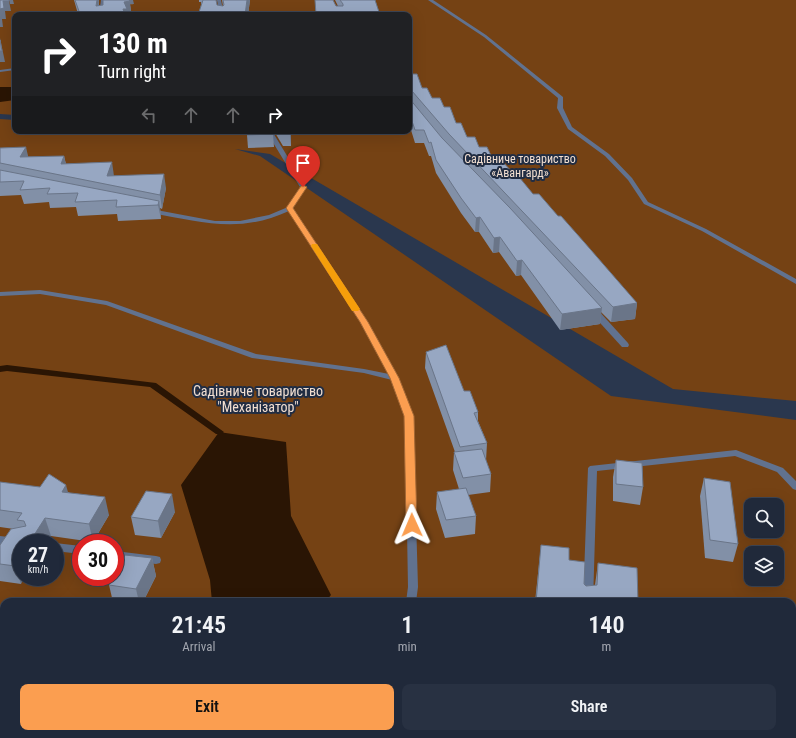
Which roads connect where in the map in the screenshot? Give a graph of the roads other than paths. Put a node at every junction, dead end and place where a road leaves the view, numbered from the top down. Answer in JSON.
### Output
{"nodes":[{"id":1,"x":103,"y":0,"type":"edge"},
{"id":2,"x":219,"y":0,"type":"edge"},
{"id":3,"x":430,"y":0,"type":"edge"},
{"id":4,"x":101,"y":12,"type":"edge"},
{"id":5,"x":221,"y":12,"type":"edge"},
{"id":6,"x":12,"y":69,"type":"edge"},
{"id":7,"x":0,"y":71,"type":"edge"},
{"id":8,"x":272,"y":134,"type":"edge"},
{"id":9,"x":290,"y":208,"type":"junction"},
{"id":10,"x":147,"y":210,"type":"edge"},
{"id":11,"x":796,"y":282,"type":"edge"},
{"id":12,"x":0,"y":294,"type":"edge"},
{"id":13,"x":589,"y":305,"type":"edge"},
{"id":14,"x":625,"y":345,"type":"dead end"},
{"id":15,"x":395,"y":378,"type":"junction"},
{"id":16,"x":796,"y":487,"type":"edge"},
{"id":17,"x":0,"y":540,"type":"edge"},
{"id":18,"x":12,"y":541,"type":"edge"},
{"id":19,"x":124,"y":556,"type":"edge"},
{"id":20,"x":156,"y":560,"type":"dead end"},
{"id":21,"x":412,"y":598,"type":"edge"},
{"id":22,"x":588,"y":598,"type":"edge"}],
"edges":[{"from":1,"to":4,"type":"street"},
{"from":2,"to":5,"type":"street"},
{"from":3,"to":11,"type":"street"},
{"from":6,"to":7,"type":"street"},
{"from":8,"to":9,"type":"street"},
{"from":9,"to":10,"type":"street"},
{"from":9,"to":15,"type":"street"},
{"from":12,"to":15,"type":"street"},
{"from":13,"to":14,"type":"street"},
{"from":15,"to":21,"type":"street"},
{"from":16,"to":22,"type":"street"},
{"from":17,"to":18,"type":"street"},
{"from":19,"to":20,"type":"street"}]}
